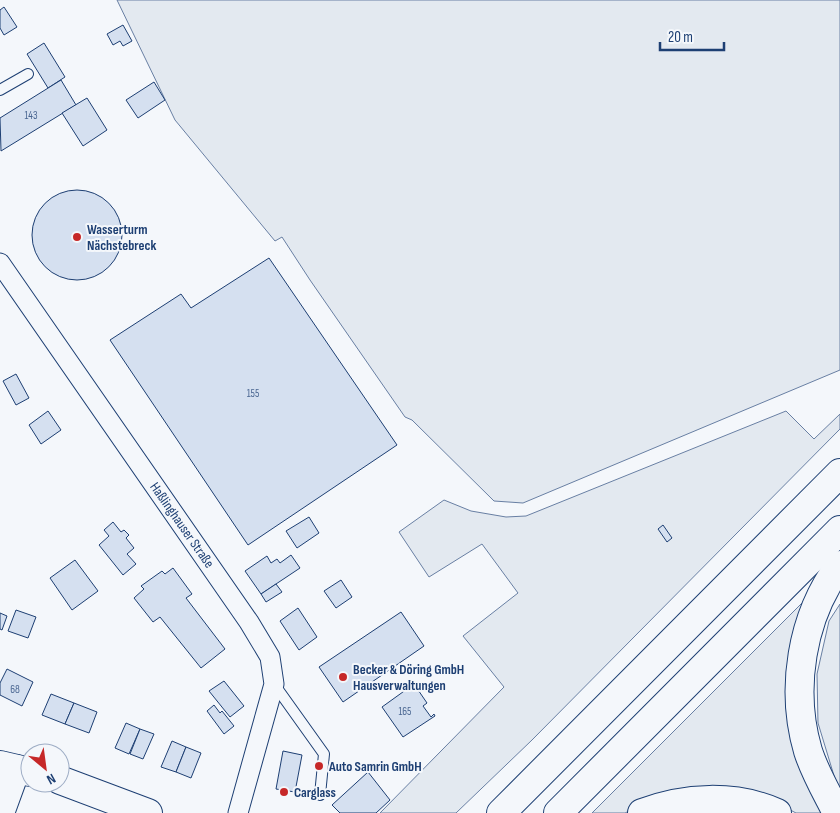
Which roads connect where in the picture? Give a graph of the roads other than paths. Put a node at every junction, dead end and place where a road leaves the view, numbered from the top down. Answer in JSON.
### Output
{"nodes":[{"id":1,"x":28,"y":74,"type":"dead end"},
{"id":2,"x":0,"y":90,"type":"edge"},
{"id":3,"x":0,"y":262,"type":"edge"},
{"id":4,"x":840,"y":473,"type":"edge"},
{"id":5,"x":840,"y":530,"type":"edge"},
{"id":6,"x":840,"y":565,"type":"edge"},
{"id":7,"x":274,"y":684,"type":"junction"},
{"id":8,"x":15,"y":768,"type":"edge"},
{"id":9,"x":70,"y":784,"type":"edge"},
{"id":10,"x":320,"y":795,"type":"dead end"},
{"id":11,"x":0,"y":813,"type":"edge"},
{"id":12,"x":148,"y":813,"type":"edge"},
{"id":13,"x":238,"y":813,"type":"edge"},
{"id":14,"x":501,"y":813,"type":"edge"},
{"id":15,"x":558,"y":813,"type":"edge"},
{"id":16,"x":642,"y":813,"type":"edge"},
{"id":17,"x":777,"y":813,"type":"edge"},
{"id":18,"x":837,"y":813,"type":"edge"}],
"edges":[{"from":1,"to":2,"type":"lane"},
{"from":3,"to":7,"type":"street","name":"Haßlinghauser Straße"},
{"from":4,"to":14,"type":"main road"},
{"from":5,"to":15,"type":"main road"},
{"from":6,"to":18,"type":"main road"},
{"from":7,"to":10,"type":"lane"},
{"from":7,"to":13,"type":"street","name":"Haßlinghauser Straße"},
{"from":8,"to":11,"type":"main road"},
{"from":9,"to":12,"type":"main road"},
{"from":16,"to":17,"type":"main road"}]}
